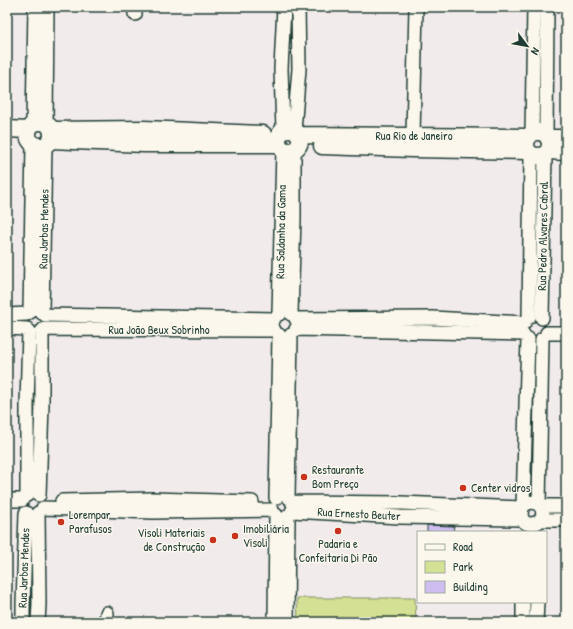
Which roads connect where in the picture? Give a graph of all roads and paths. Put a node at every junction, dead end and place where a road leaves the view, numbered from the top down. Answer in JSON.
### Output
{"nodes":[{"id":1,"x":35,"y":7,"type":"edge"},
{"id":2,"x":47,"y":7,"type":"edge"},
{"id":3,"x":284,"y":7,"type":"edge"},
{"id":4,"x":298,"y":7,"type":"edge"},
{"id":5,"x":416,"y":7,"type":"edge"},
{"id":6,"x":534,"y":7,"type":"edge"},
{"id":7,"x":547,"y":7,"type":"edge"},
{"id":8,"x":281,"y":69,"type":"junction"},
{"id":9,"x":299,"y":69,"type":"junction"},
{"id":10,"x":7,"y":130,"type":"edge"},
{"id":11,"x":39,"y":135,"type":"junction"},
{"id":12,"x":413,"y":135,"type":"junction"},
{"id":13,"x":566,"y":138,"type":"edge"},
{"id":14,"x":7,"y":139,"type":"edge"},
{"id":15,"x":289,"y":140,"type":"junction"},
{"id":16,"x":429,"y":142,"type":"junction"},
{"id":17,"x":538,"y":144,"type":"junction"},
{"id":18,"x":566,"y":152,"type":"edge"},
{"id":19,"x":281,"y":218,"type":"junction"},
{"id":20,"x":294,"y":218,"type":"junction"},
{"id":21,"x":36,"y":314,"type":"junction"},
{"id":22,"x":7,"y":315,"type":"edge"},
{"id":23,"x":285,"y":324,"type":"junction"},
{"id":24,"x":566,"y":324,"type":"edge"},
{"id":25,"x":7,"y":328,"type":"edge"},
{"id":26,"x":535,"y":328,"type":"junction"},
{"id":27,"x":36,"y":330,"type":"junction"},
{"id":28,"x":566,"y":333,"type":"edge"},
{"id":29,"x":526,"y":414,"type":"junction"},
{"id":30,"x":541,"y":414,"type":"junction"},
{"id":31,"x":525,"y":449,"type":"junction"},
{"id":32,"x":540,"y":449,"type":"junction"},
{"id":33,"x":7,"y":500,"type":"edge"},
{"id":34,"x":33,"y":504,"type":"junction"},
{"id":35,"x":540,"y":506,"type":"junction"},
{"id":36,"x":566,"y":506,"type":"edge"},
{"id":37,"x":7,"y":507,"type":"edge"},
{"id":38,"x":282,"y":507,"type":"junction"},
{"id":39,"x":523,"y":517,"type":"edge"},
{"id":40,"x":566,"y":520,"type":"edge"},
{"id":41,"x":540,"y":524,"type":"edge"},
{"id":42,"x":523,"y":603,"type":"edge"},
{"id":43,"x":537,"y":603,"type":"edge"},
{"id":44,"x":23,"y":604,"type":"junction"},
{"id":45,"x":38,"y":604,"type":"junction"},
{"id":46,"x":23,"y":622,"type":"edge"},
{"id":47,"x":38,"y":622,"type":"edge"},
{"id":48,"x":275,"y":622,"type":"edge"},
{"id":49,"x":287,"y":622,"type":"edge"},
{"id":50,"x":524,"y":622,"type":"edge"},
{"id":51,"x":536,"y":622,"type":"edge"}],
"edges":[{"from":1,"to":11,"type":"street","name":"Rua Jarbas Mendes"},
{"from":2,"to":11,"type":"street","name":"Rua Jarbas Mendes"},
{"from":3,"to":8,"type":"street","name":"Rua Saldanha da Gama"},
{"from":4,"to":9,"type":"street","name":"Rua Saldanha da Gama"},
{"from":5,"to":12,"type":"street"},
{"from":6,"to":17,"type":"street","name":"Rua Pedro Alvares Cabral"},
{"from":7,"to":17,"type":"street","name":"Rua Pedro Alvares Cabral"},
{"from":8,"to":9,"type":"street"},
{"from":8,"to":15,"type":"street","name":"Rua Saldanha da Gama"},
{"from":9,"to":15,"type":"street","name":"Rua Saldanha da Gama"},
{"from":10,"to":11,"type":"main road","name":"Rua Rio de Janeiro"},
{"from":11,"to":14,"type":"main road","name":"Rua Rio de Janeiro"},
{"from":11,"to":15,"type":"main road","name":"Rua Rio de Janeiro"},
{"from":11,"to":21,"type":"street","name":"Rua Jarbas Mendes"},
{"from":12,"to":15,"type":"main road","name":"Rua Rio de Janeiro"},
{"from":12,"to":16,"type":"main road","name":"Rua Rio de Janeiro"},
{"from":13,"to":17,"type":"main road","name":"Rua Rio de Janeiro"},
{"from":15,"to":16,"type":"main road","name":"Rua Rio de Janeiro"},
{"from":15,"to":19,"type":"street","name":"Rua Saldanha da Gama"},
{"from":15,"to":20,"type":"street","name":"Rua Saldanha da Gama"},
{"from":16,"to":17,"type":"main road","name":"Rua Rio de Janeiro"},
{"from":17,"to":18,"type":"main road","name":"Rua Rio de Janeiro"},
{"from":17,"to":26,"type":"street","name":"Rua Pedro Alvares Cabral"},
{"from":19,"to":20,"type":"street"},
{"from":19,"to":23,"type":"street","name":"Rua Saldanha da Gama"},
{"from":20,"to":23,"type":"street","name":"Rua Saldanha da Gama"},
{"from":21,"to":22,"type":"street","name":"Rua João Beux Sobrinho"},
{"from":21,"to":23,"type":"street","name":"Rua João Beux Sobrinho"},
{"from":21,"to":27,"type":"street"},
{"from":21,"to":27,"type":"street"},
{"from":23,"to":26,"type":"street","name":"Rua João Beux Sobrinho"},
{"from":23,"to":27,"type":"street","name":"Rua João Beux Sobrinho"},
{"from":23,"to":38,"type":"street","name":"Rua Saldanha da Gama"},
{"from":24,"to":26,"type":"street","name":"Rua João Beux Sobrinho"},
{"from":25,"to":27,"type":"street","name":"Rua João Beux Sobrinho"},
{"from":26,"to":28,"type":"street","name":"Rua João Beux Sobrinho"},
{"from":26,"to":29,"type":"street","name":"Rua Pedro Alvares Cabral"},
{"from":26,"to":30,"type":"street","name":"Rua Pedro Alvares Cabral"},
{"from":27,"to":34,"type":"street","name":"Rua Jarbas Mendes"},
{"from":29,"to":30,"type":"street"},
{"from":29,"to":31,"type":"street","name":"Rua Pedro Alvares Cabral"},
{"from":30,"to":32,"type":"street","name":"Rua Pedro Alvares Cabral"},
{"from":31,"to":32,"type":"street"},
{"from":31,"to":39,"type":"street","name":"Rua Pedro Alvares Cabral"},
{"from":32,"to":35,"type":"street","name":"Rua Pedro Alvares Cabral"},
{"from":33,"to":34,"type":"street","name":"Rua Ernesto Beuter"},
{"from":34,"to":37,"type":"street","name":"Rua Ernesto Beuter"},
{"from":34,"to":38,"type":"street","name":"Rua Ernesto Beuter"},
{"from":34,"to":44,"type":"street","name":"Rua Jarbas Mendes"},
{"from":34,"to":45,"type":"street","name":"Rua Jarbas Mendes"},
{"from":35,"to":36,"type":"street"},
{"from":35,"to":39,"type":"street"},
{"from":35,"to":41,"type":"street"},
{"from":38,"to":39,"type":"street","name":"Rua Ernesto Beuter"},
{"from":38,"to":48,"type":"street","name":"Rua Saldanha da Gama"},
{"from":38,"to":49,"type":"street","name":"Rua Saldanha da Gama"},
{"from":39,"to":41,"type":"street"},
{"from":40,"to":41,"type":"street"},
{"from":42,"to":50,"type":"street"},
{"from":43,"to":51,"type":"street"},
{"from":44,"to":45,"type":"street"},
{"from":44,"to":46,"type":"street","name":"Rua Jarbas Mendes"},
{"from":45,"to":47,"type":"street","name":"Rua Jarbas Mendes"}]}
